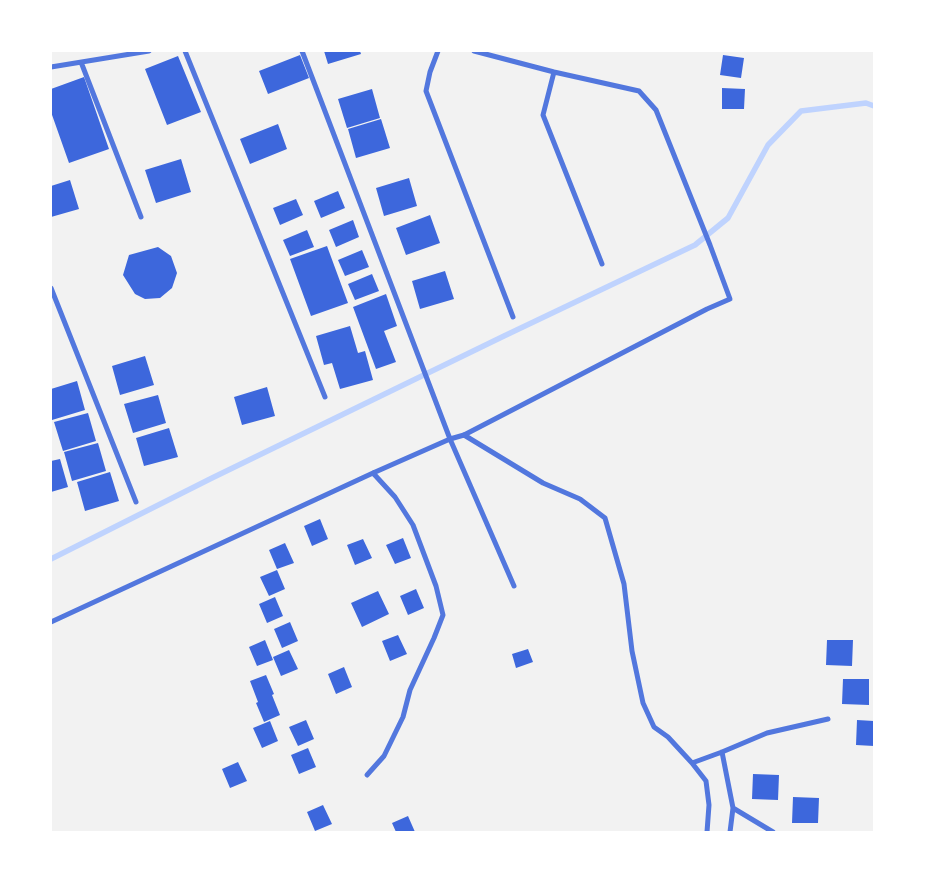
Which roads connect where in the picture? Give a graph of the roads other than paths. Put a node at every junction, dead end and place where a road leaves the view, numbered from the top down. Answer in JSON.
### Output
{"nodes":[{"id":1,"x":150,"y":51,"type":"edge"},
{"id":2,"x":185,"y":51,"type":"edge"},
{"id":3,"x":302,"y":51,"type":"edge"},
{"id":4,"x":438,"y":51,"type":"edge"},
{"id":5,"x":474,"y":51,"type":"edge"},
{"id":6,"x":81,"y":62,"type":"junction"},
{"id":7,"x":51,"y":67,"type":"edge"},
{"id":8,"x":554,"y":72,"type":"junction"},
{"id":9,"x":141,"y":217,"type":"dead end"},
{"id":10,"x":602,"y":264,"type":"dead end"},
{"id":11,"x":51,"y":288,"type":"edge"},
{"id":12,"x":513,"y":317,"type":"dead end"},
{"id":13,"x":325,"y":397,"type":"dead end"},
{"id":14,"x":464,"y":435,"type":"junction"},
{"id":15,"x":450,"y":439,"type":"junction"},
{"id":16,"x":373,"y":474,"type":"junction"},
{"id":17,"x":136,"y":502,"type":"dead end"},
{"id":18,"x":514,"y":586,"type":"dead end"},
{"id":19,"x":51,"y":622,"type":"edge"},
{"id":20,"x":828,"y":719,"type":"dead end"},
{"id":21,"x":722,"y":752,"type":"junction"},
{"id":22,"x":692,"y":763,"type":"junction"},
{"id":23,"x":367,"y":775,"type":"dead end"},
{"id":24,"x":733,"y":808,"type":"junction"},
{"id":25,"x":707,"y":832,"type":"edge"},
{"id":26,"x":730,"y":832,"type":"edge"},
{"id":27,"x":773,"y":832,"type":"edge"}],
"edges":[{"from":1,"to":6,"type":"street"},
{"from":2,"to":13,"type":"street"},
{"from":3,"to":15,"type":"street"},
{"from":4,"to":12,"type":"street"},
{"from":5,"to":8,"type":"street"},
{"from":6,"to":7,"type":"street"},
{"from":6,"to":9,"type":"street"},
{"from":8,"to":10,"type":"street"},
{"from":8,"to":14,"type":"street"},
{"from":11,"to":17,"type":"street"},
{"from":14,"to":15,"type":"street"},
{"from":14,"to":22,"type":"street"},
{"from":15,"to":16,"type":"street"},
{"from":15,"to":18,"type":"street"},
{"from":16,"to":19,"type":"street"},
{"from":16,"to":23,"type":"street"},
{"from":20,"to":21,"type":"street"},
{"from":21,"to":22,"type":"street"},
{"from":21,"to":24,"type":"street"},
{"from":22,"to":25,"type":"street"},
{"from":24,"to":26,"type":"street"},
{"from":24,"to":27,"type":"street"}]}
